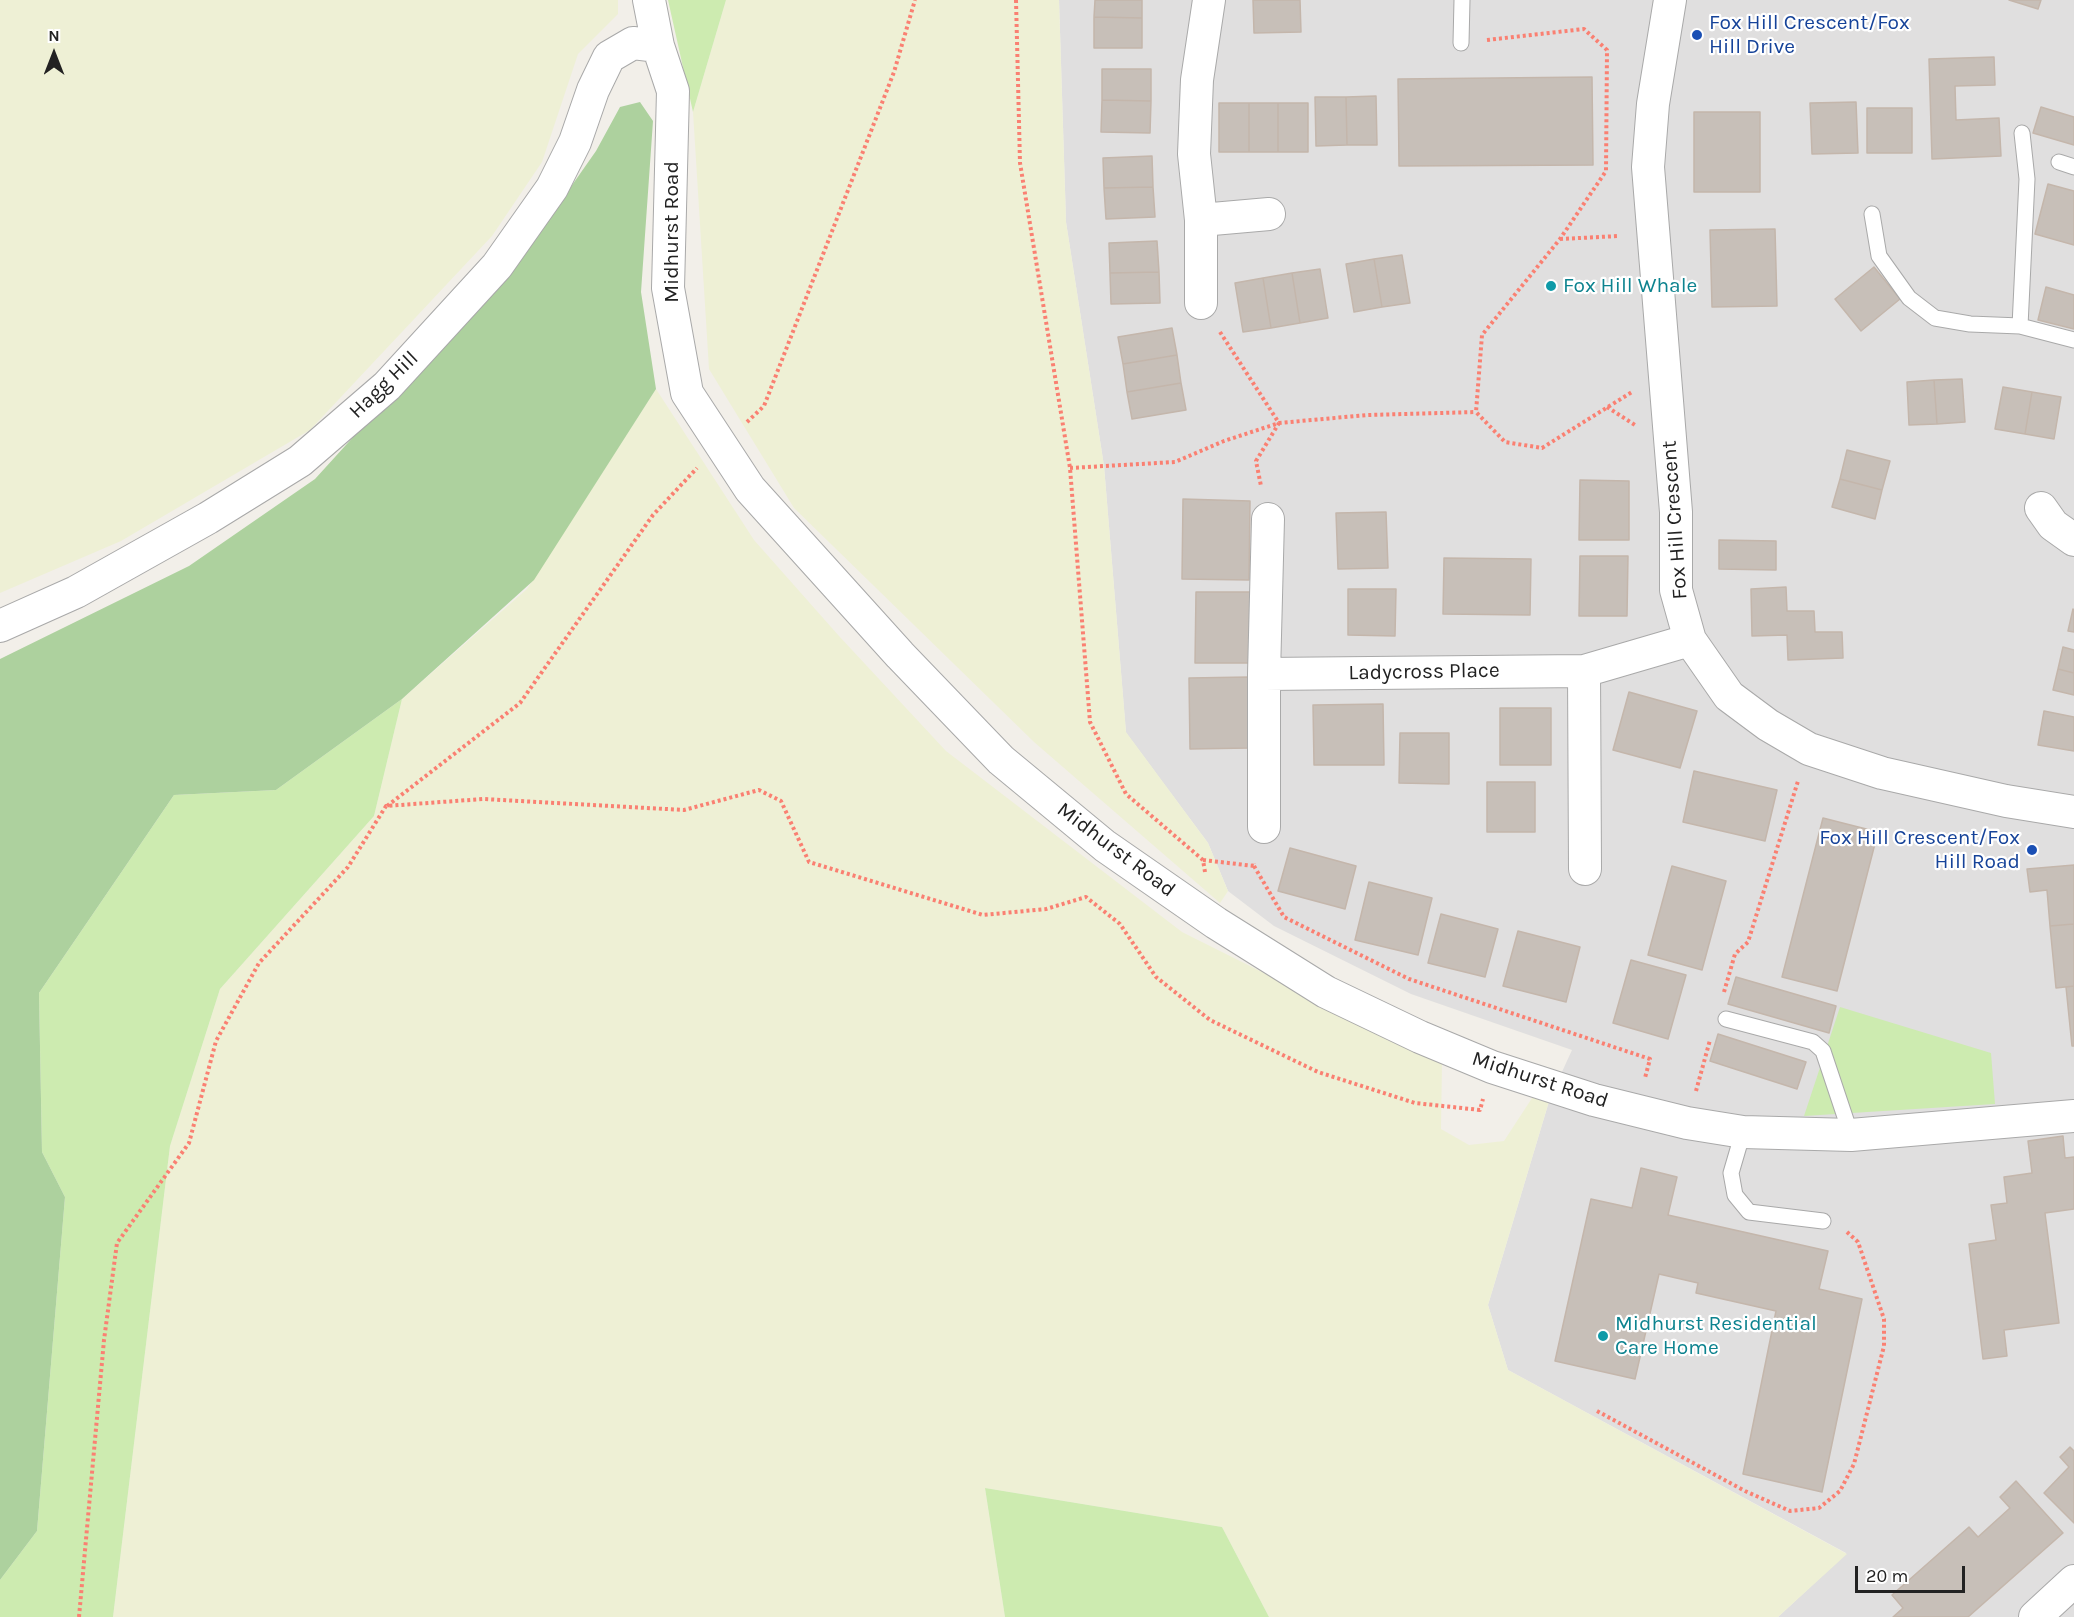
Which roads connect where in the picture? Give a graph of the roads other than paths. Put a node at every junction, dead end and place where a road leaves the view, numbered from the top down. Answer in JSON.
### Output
{"nodes":[{"id":1,"x":649,"y":0,"type":"edge"},
{"id":2,"x":1209,"y":0,"type":"edge"},
{"id":3,"x":1462,"y":0,"type":"edge"},
{"id":4,"x":1670,"y":0,"type":"edge"},
{"id":5,"x":1461,"y":43,"type":"road end"},
{"id":6,"x":658,"y":46,"type":"junction"},
{"id":7,"x":2022,"y":133,"type":"dead end"},
{"id":8,"x":2059,"y":162,"type":"dead end"},
{"id":9,"x":2074,"y":167,"type":"edge"},
{"id":10,"x":1269,"y":214,"type":"dead end"},
{"id":11,"x":1872,"y":214,"type":"dead end"},
{"id":12,"x":1201,"y":220,"type":"junction"},
{"id":13,"x":1201,"y":303,"type":"road end"},
{"id":14,"x":2020,"y":326,"type":"junction"},
{"id":15,"x":2074,"y":340,"type":"edge"},
{"id":16,"x":2041,"y":508,"type":"dead end"},
{"id":17,"x":1269,"y":519,"type":"road end"},
{"id":18,"x":2074,"y":540,"type":"edge"},
{"id":19,"x":0,"y":626,"type":"edge"},
{"id":20,"x":1690,"y":640,"type":"junction"},
{"id":21,"x":1584,"y":671,"type":"junction"},
{"id":22,"x":1264,"y":674,"type":"junction"},
{"id":23,"x":2074,"y":812,"type":"edge"},
{"id":24,"x":1264,"y":827,"type":"dead end"},
{"id":25,"x":1585,"y":869,"type":"dead end"},
{"id":26,"x":1726,"y":1019,"type":"dead end"},
{"id":27,"x":2074,"y":1116,"type":"edge"},
{"id":28,"x":1743,"y":1132,"type":"junction"},
{"id":29,"x":1851,"y":1135,"type":"junction"},
{"id":30,"x":1823,"y":1221,"type":"road end"},
{"id":31,"x":2074,"y":1581,"type":"edge"},
{"id":32,"x":2036,"y":1617,"type":"edge"}],
"edges":[{"from":1,"to":6,"type":"street","name":"Midhurst Road"},
{"from":2,"to":12,"type":"street"},
{"from":3,"to":5,"type":"lane"},
{"from":4,"to":20,"type":"street","name":"Fox Hill Crescent"},
{"from":6,"to":19,"type":"street","name":"Hagg Hill"},
{"from":6,"to":28,"type":"street","name":"Midhurst Road"},
{"from":7,"to":14,"type":"lane"},
{"from":8,"to":9,"type":"lane"},
{"from":10,"to":12,"type":"street"},
{"from":11,"to":14,"type":"lane"},
{"from":12,"to":13,"type":"street"},
{"from":14,"to":15,"type":"lane"},
{"from":16,"to":18,"type":"street"},
{"from":17,"to":22,"type":"street"},
{"from":20,"to":21,"type":"street","name":"Ladycross Place"},
{"from":20,"to":23,"type":"street","name":"Fox Hill Crescent"},
{"from":21,"to":22,"type":"street","name":"Ladycross Place"},
{"from":21,"to":25,"type":"street"},
{"from":22,"to":24,"type":"street"},
{"from":26,"to":29,"type":"lane"},
{"from":27,"to":29,"type":"street","name":"Midhurst Road"},
{"from":28,"to":29,"type":"street","name":"Midhurst Road"},
{"from":28,"to":30,"type":"lane"},
{"from":31,"to":32,"type":"street"}]}
